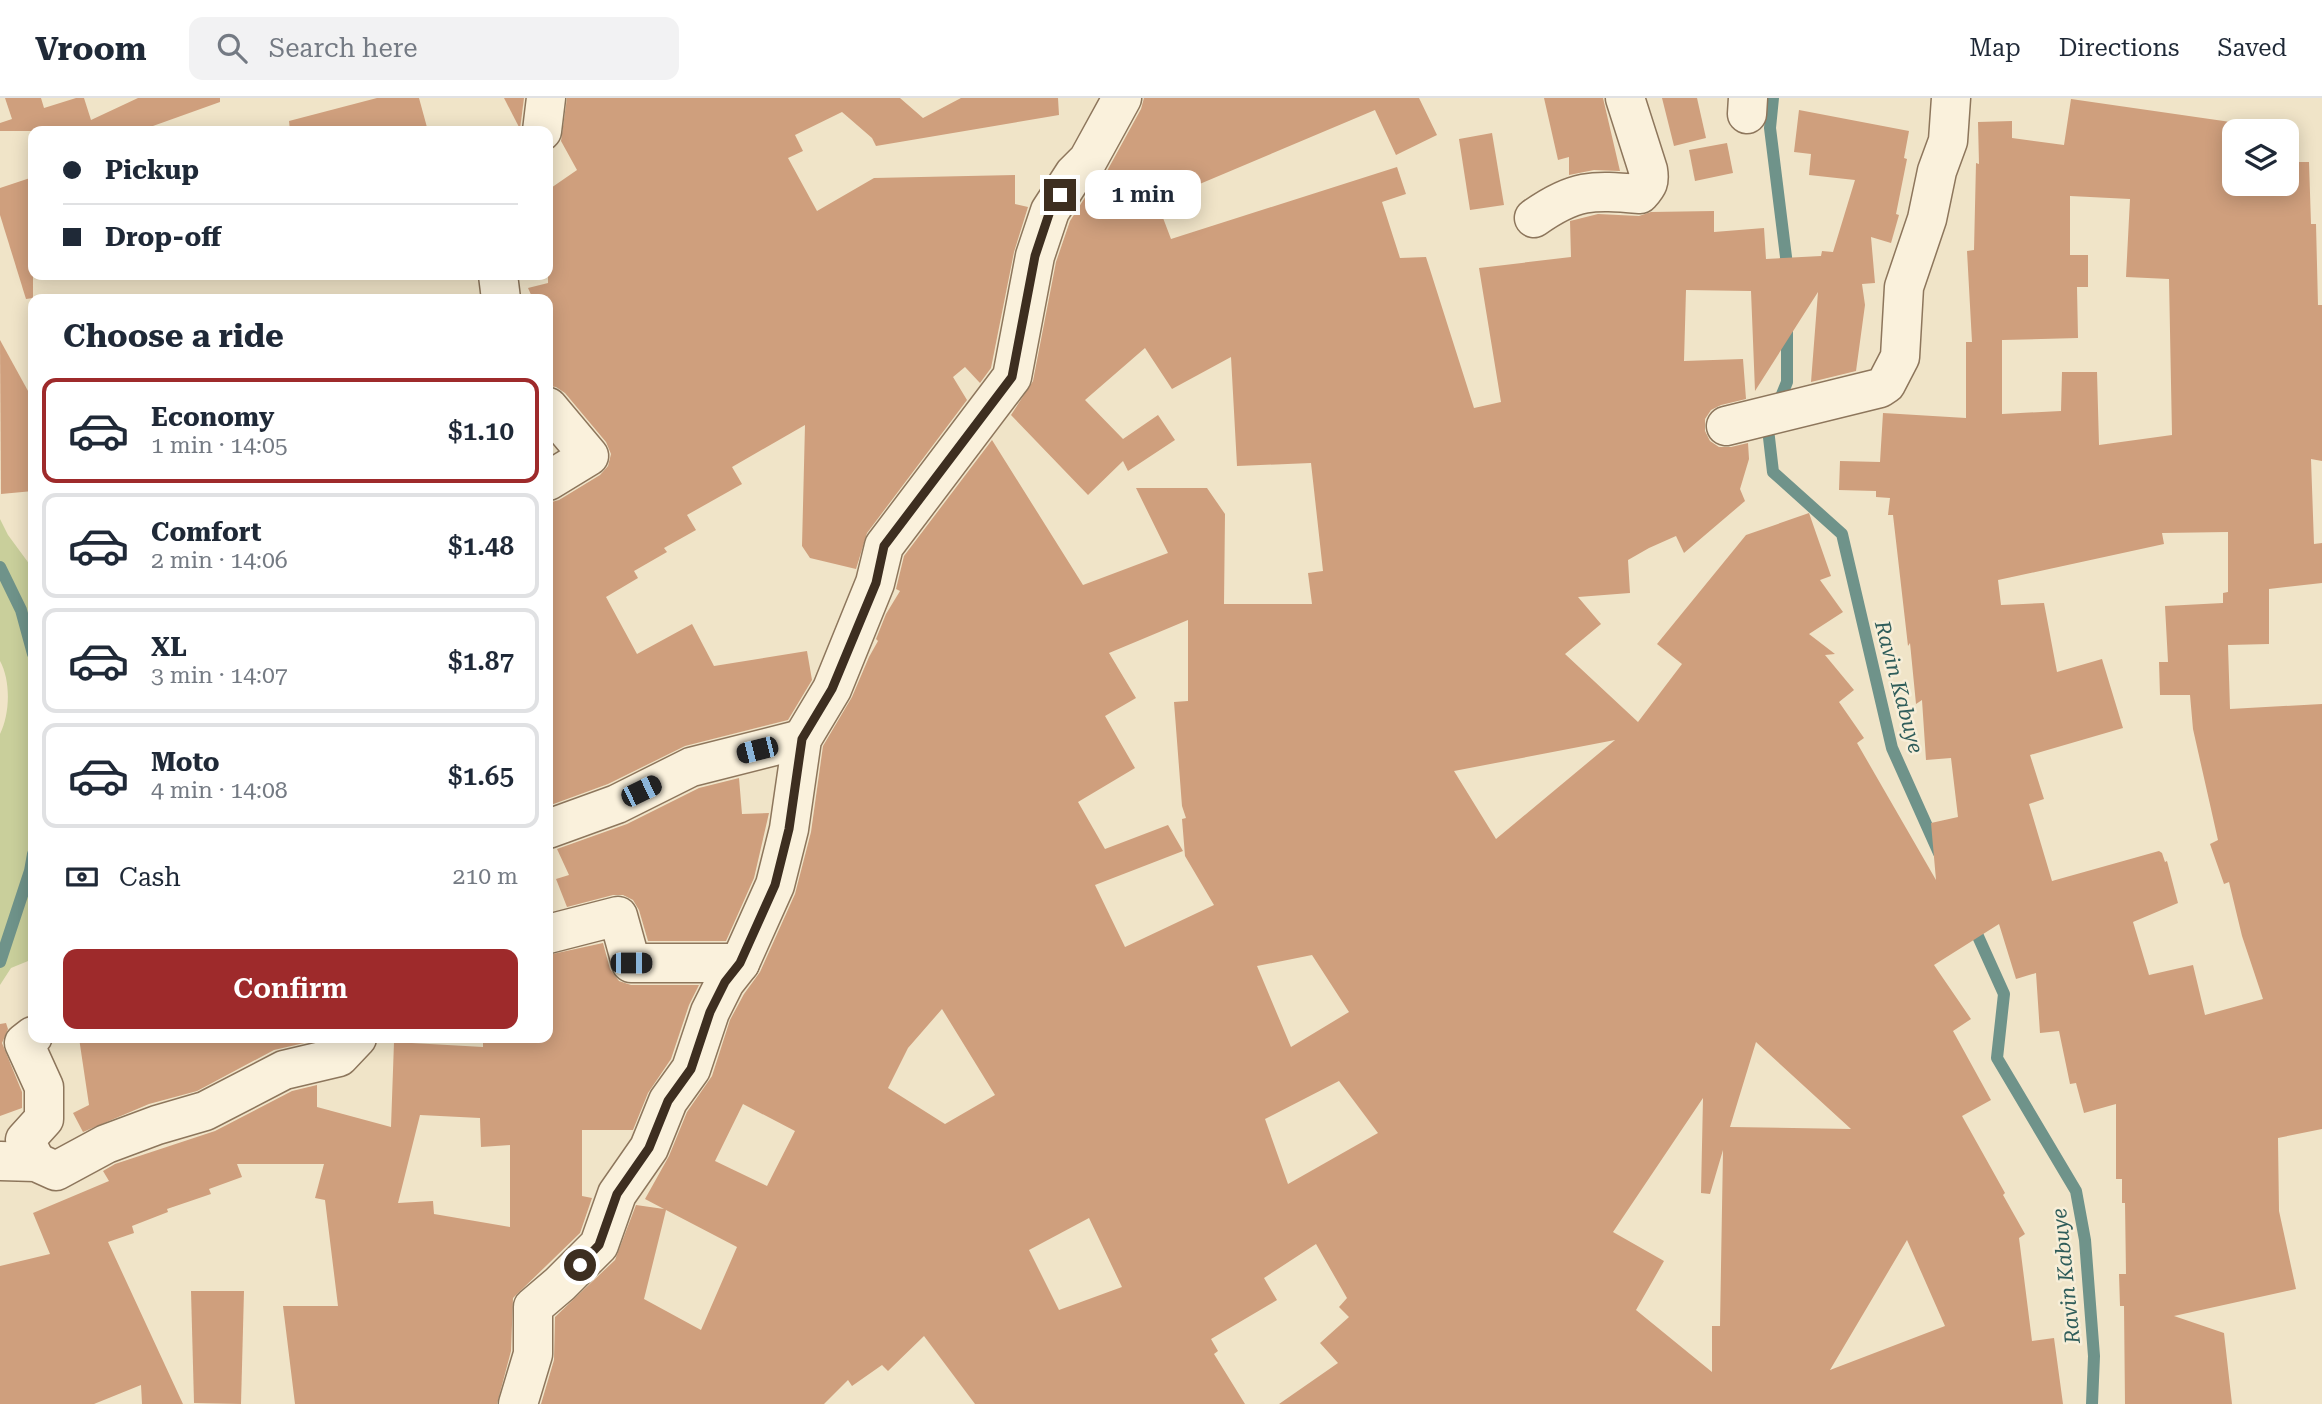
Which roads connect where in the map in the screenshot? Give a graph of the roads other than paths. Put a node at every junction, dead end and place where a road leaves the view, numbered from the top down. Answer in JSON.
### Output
{"nodes":[{"id":1,"x":545,"y":98,"type":"edge"},
{"id":2,"x":1122,"y":98,"type":"edge"},
{"id":3,"x":1625,"y":98,"type":"edge"},
{"id":4,"x":1948,"y":103,"type":"edge"},
{"id":5,"x":542,"y":126,"type":"edge"},
{"id":6,"x":1534,"y":218,"type":"dead end"},
{"id":7,"x":553,"y":413,"type":"edge"},
{"id":8,"x":1726,"y":426,"type":"dead end"},
{"id":9,"x":553,"y":478,"type":"edge"},
{"id":10,"x":802,"y":739,"type":"junction"},
{"id":11,"x":553,"y":827,"type":"edge"},
{"id":12,"x":553,"y":933,"type":"edge"},
{"id":13,"x":740,"y":963,"type":"junction"},
{"id":14,"x":28,"y":1040,"type":"edge"},
{"id":15,"x":353,"y":1043,"type":"edge"},
{"id":16,"x":18,"y":1162,"type":"edge"},
{"id":17,"x":518,"y":1404,"type":"edge"}],
"edges":[{"from":1,"to":5,"type":"street"},
{"from":2,"to":10,"type":"street"},
{"from":3,"to":6,"type":"street"},
{"from":4,"to":8,"type":"street"},
{"from":7,"to":9,"type":"street"},
{"from":10,"to":11,"type":"street"},
{"from":10,"to":13,"type":"street"},
{"from":12,"to":13,"type":"street"},
{"from":13,"to":17,"type":"street"},
{"from":14,"to":16,"type":"street"},
{"from":15,"to":16,"type":"street"}]}
